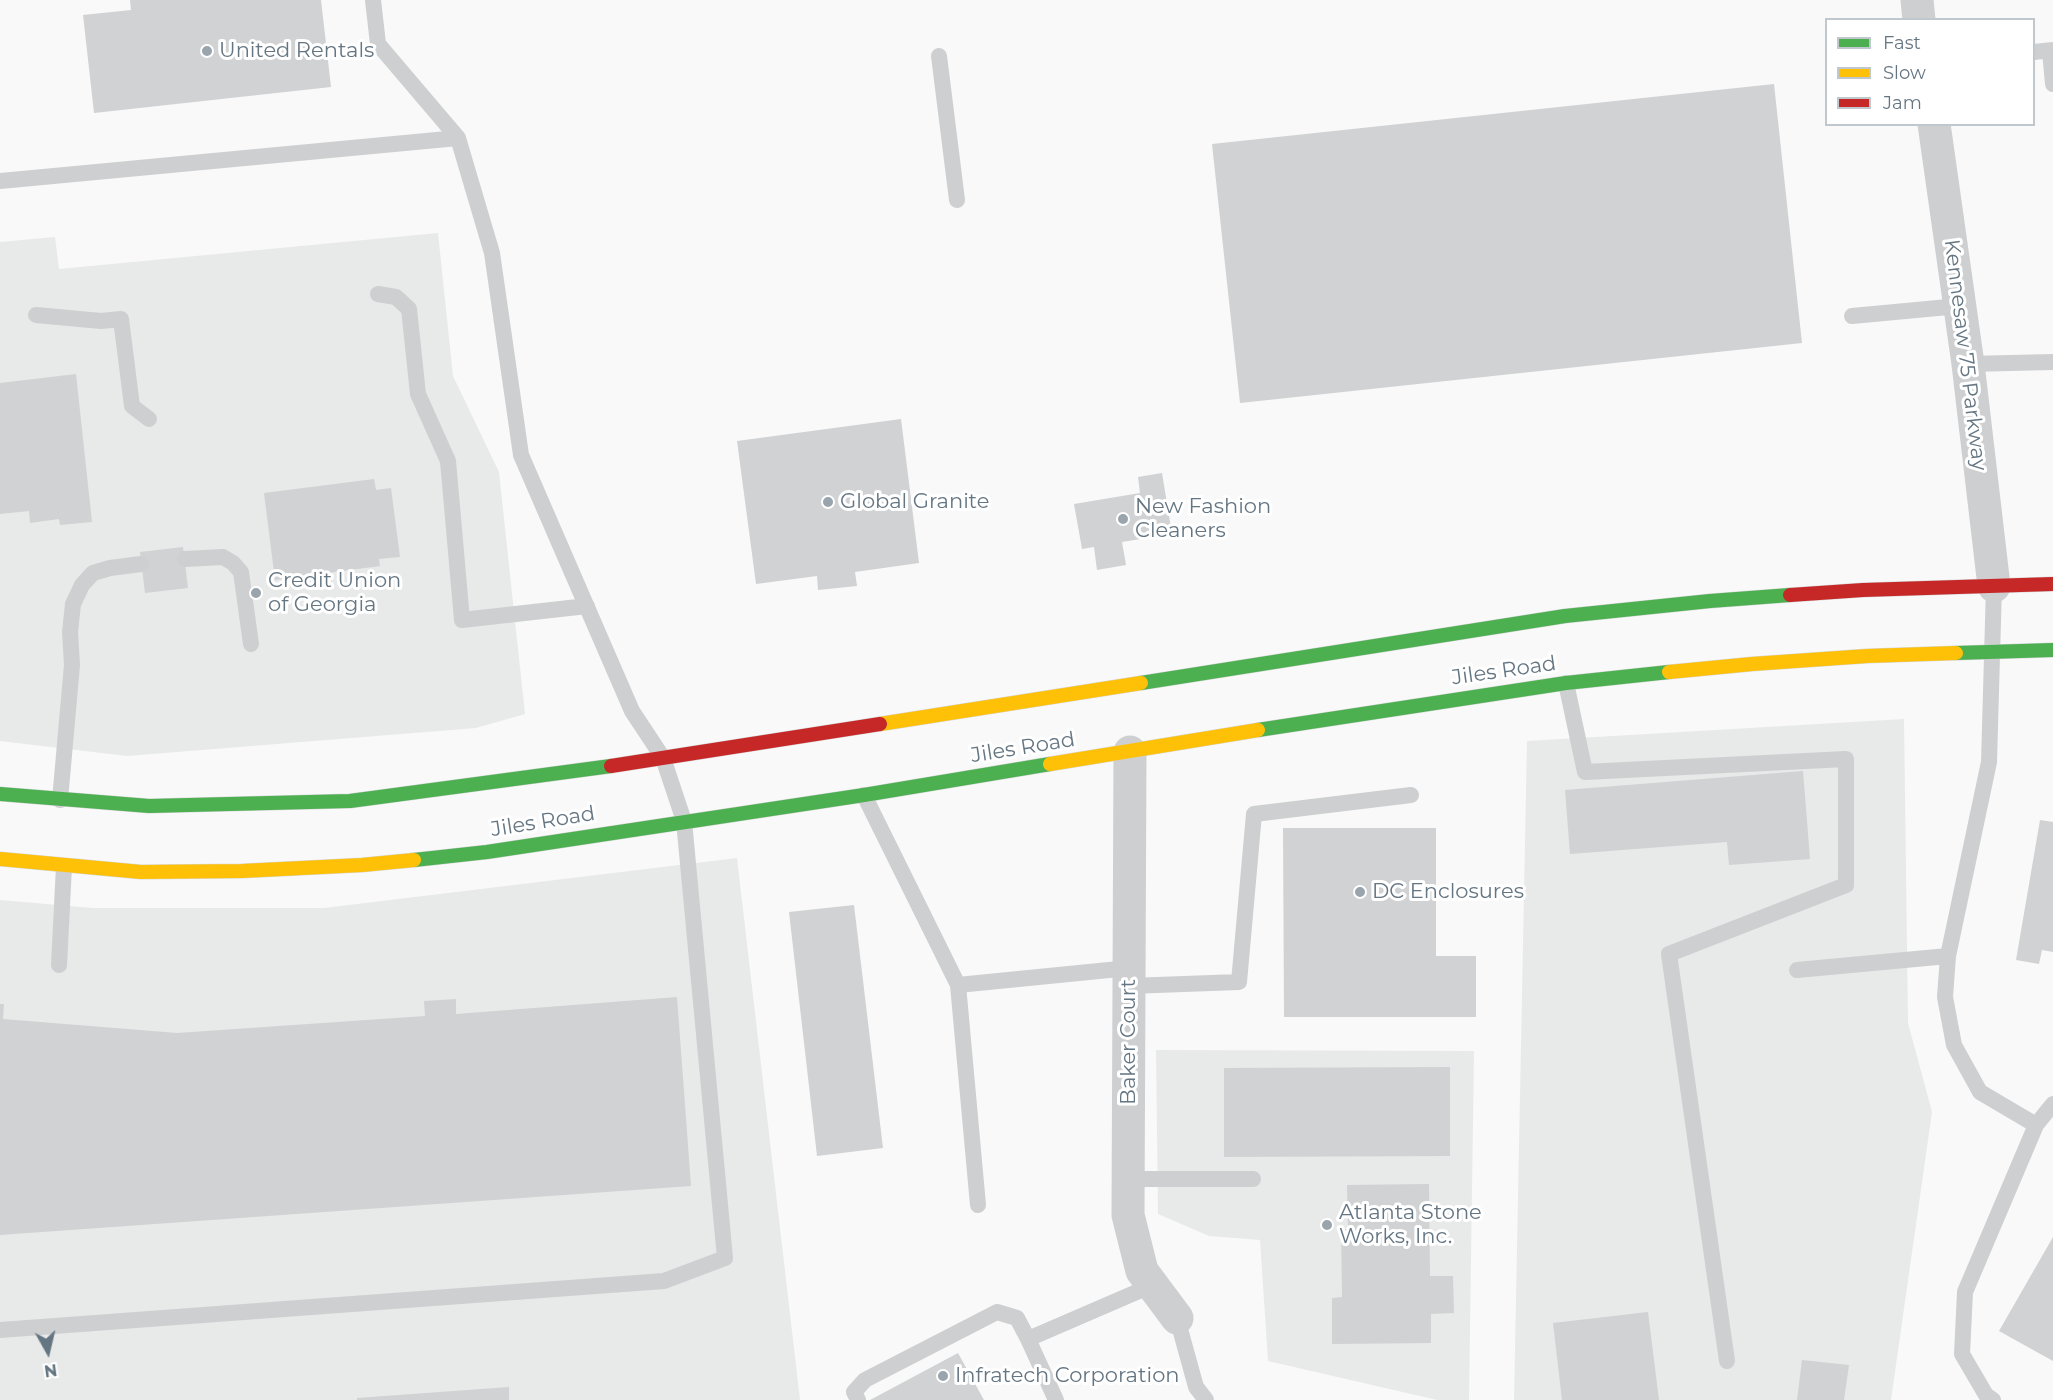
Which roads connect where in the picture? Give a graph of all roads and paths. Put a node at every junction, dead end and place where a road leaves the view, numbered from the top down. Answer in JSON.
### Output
{"nodes":[{"id":1,"x":373,"y":0,"type":"edge"},
{"id":2,"x":1917,"y":0,"type":"edge"},
{"id":3,"x":1919,"y":18,"type":"edge"},
{"id":4,"x":2046,"y":51,"type":"edge"},
{"id":5,"x":939,"y":56,"type":"dead end"},
{"id":6,"x":2053,"y":84,"type":"edge"},
{"id":7,"x":1934,"y":126,"type":"edge"},
{"id":8,"x":458,"y":138,"type":"junction"},
{"id":9,"x":0,"y":182,"type":"edge"},
{"id":10,"x":957,"y":200,"type":"dead end"},
{"id":11,"x":378,"y":294,"type":"dead end"},
{"id":12,"x":1959,"y":306,"type":"junction"},
{"id":13,"x":36,"y":315,"type":"dead end"},
{"id":14,"x":1852,"y":316,"type":"dead end"},
{"id":15,"x":2053,"y":362,"type":"edge"},
{"id":16,"x":1968,"y":364,"type":"junction"},
{"id":17,"x":149,"y":419,"type":"dead end"},
{"id":18,"x":185,"y":559,"type":"dead end"},
{"id":19,"x":141,"y":564,"type":"dead end"},
{"id":20,"x":2053,"y":584,"type":"edge"},
{"id":21,"x":1994,"y":586,"type":"junction"},
{"id":22,"x":587,"y":606,"type":"junction"},
{"id":23,"x":251,"y":644,"type":"dead end"},
{"id":24,"x":2053,"y":650,"type":"edge"},
{"id":25,"x":1992,"y":652,"type":"junction"},
{"id":26,"x":1566,"y":683,"type":"junction"},
{"id":27,"x":1130,"y":752,"type":"junction"},
{"id":28,"x":663,"y":758,"type":"junction"},
{"id":29,"x":0,"y":794,"type":"edge"},
{"id":30,"x":864,"y":795,"type":"junction"},
{"id":31,"x":1411,"y":795,"type":"dead end"},
{"id":32,"x":60,"y":800,"type":"junction"},
{"id":33,"x":684,"y":821,"type":"junction"},
{"id":34,"x":0,"y":859,"type":"edge"},
{"id":35,"x":64,"y":866,"type":"junction"},
{"id":36,"x":1948,"y":956,"type":"junction"},
{"id":37,"x":59,"y":965,"type":"dead end"},
{"id":38,"x":1797,"y":970,"type":"dead end"},
{"id":39,"x":1129,"y":977,"type":"junction"},
{"id":40,"x":958,"y":985,"type":"junction"},
{"id":41,"x":2053,"y":1104,"type":"edge"},
{"id":42,"x":2036,"y":1125,"type":"junction"},
{"id":43,"x":1129,"y":1179,"type":"junction"},
{"id":44,"x":1253,"y":1179,"type":"dead end"},
{"id":45,"x":978,"y":1205,"type":"dead end"},
{"id":46,"x":1153,"y":1285,"type":"junction"},
{"id":47,"x":1177,"y":1318,"type":"joint"},
{"id":48,"x":0,"y":1329,"type":"edge"},
{"id":49,"x":1028,"y":1339,"type":"junction"},
{"id":50,"x":1727,"y":1360,"type":"dead end"},
{"id":51,"x":858,"y":1400,"type":"edge"},
{"id":52,"x":1056,"y":1400,"type":"edge"},
{"id":53,"x":1206,"y":1400,"type":"edge"},
{"id":54,"x":1993,"y":1400,"type":"edge"}],
"edges":[{"from":1,"to":8,"type":"lane"},
{"from":2,"to":3,"type":"street"},
{"from":4,"to":6,"type":"lane"},
{"from":5,"to":10,"type":"lane"},
{"from":7,"to":12,"type":"street","name":"Kennesaw 75 Parkway"},
{"from":8,"to":9,"type":"lane"},
{"from":8,"to":22,"type":"lane"},
{"from":11,"to":22,"type":"lane"},
{"from":12,"to":14,"type":"lane"},
{"from":12,"to":16,"type":"street","name":"Kennesaw 75 Parkway"},
{"from":13,"to":17,"type":"lane"},
{"from":15,"to":16,"type":"lane"},
{"from":16,"to":21,"type":"street","name":"Kennesaw 75 Parkway"},
{"from":18,"to":23,"type":"lane"},
{"from":19,"to":32,"type":"lane"},
{"from":20,"to":21,"type":"street","name":"Jiles Road"},
{"from":21,"to":25,"type":"lane"},
{"from":21,"to":28,"type":"street","name":"Jiles Road"},
{"from":22,"to":28,"type":"lane"},
{"from":24,"to":25,"type":"street","name":"Jiles Road"},
{"from":25,"to":26,"type":"street","name":"Jiles Road"},
{"from":25,"to":36,"type":"lane"},
{"from":26,"to":27,"type":"street","name":"Jiles Road"},
{"from":26,"to":50,"type":"lane"},
{"from":27,"to":30,"type":"street","name":"Jiles Road"},
{"from":27,"to":39,"type":"street","name":"Baker Court"},
{"from":28,"to":32,"type":"street","name":"Jiles Road"},
{"from":28,"to":33,"type":"lane"},
{"from":29,"to":32,"type":"street","name":"Jiles Road"},
{"from":30,"to":33,"type":"street","name":"Jiles Road"},
{"from":30,"to":40,"type":"lane"},
{"from":31,"to":39,"type":"lane"},
{"from":33,"to":35,"type":"street","name":"Jiles Road"},
{"from":33,"to":48,"type":"lane"},
{"from":34,"to":35,"type":"street","name":"Jiles Road"},
{"from":35,"to":37,"type":"lane"},
{"from":36,"to":38,"type":"lane"},
{"from":36,"to":42,"type":"lane"},
{"from":39,"to":40,"type":"lane"},
{"from":39,"to":43,"type":"street","name":"Baker Court"},
{"from":40,"to":45,"type":"lane"},
{"from":41,"to":42,"type":"lane"},
{"from":42,"to":54,"type":"lane"},
{"from":43,"to":44,"type":"lane"},
{"from":43,"to":46,"type":"street","name":"Baker Court"},
{"from":46,"to":47,"type":"street","name":"Baker Court"},
{"from":46,"to":49,"type":"lane"},
{"from":47,"to":53,"type":"lane"},
{"from":49,"to":51,"type":"lane"},
{"from":49,"to":52,"type":"lane"}]}
